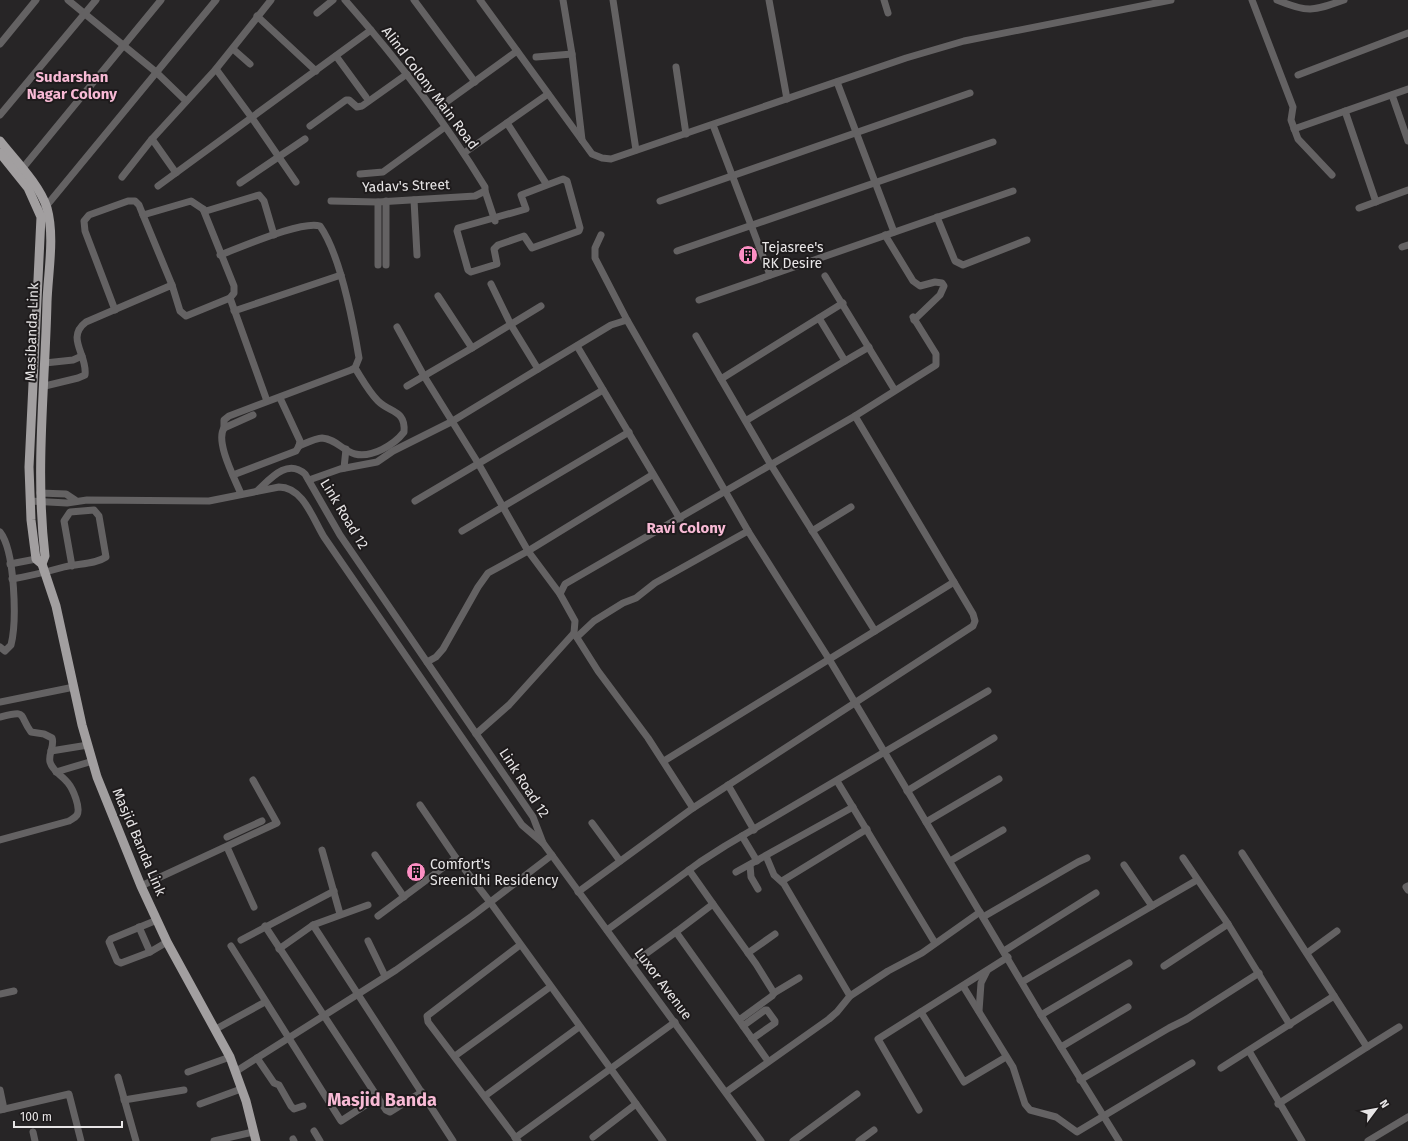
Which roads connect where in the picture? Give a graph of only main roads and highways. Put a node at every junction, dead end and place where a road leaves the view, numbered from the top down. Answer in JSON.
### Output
{"nodes":[{"id":1,"x":0,"y":141,"type":"edge"},
{"id":2,"x":0,"y":153,"type":"edge"},
{"id":3,"x":44,"y":210,"type":"junction"},
{"id":4,"x":45,"y":252,"type":"junction"},
{"id":5,"x":43,"y":538,"type":"joint"},
{"id":6,"x":39,"y":561,"type":"junction"},
{"id":7,"x":256,"y":1141,"type":"edge"}],
"edges":[{"from":1,"to":3,"type":"main road","name":"Masibanda Link"},
{"from":2,"to":3,"type":"main road"},
{"from":3,"to":4,"type":"main road","name":"Masibanda Link"},
{"from":4,"to":5,"type":"main road","name":"Masibanda Link"},
{"from":4,"to":6,"type":"main road"},
{"from":5,"to":6,"type":"main road","name":"Masjid Banda Link"},
{"from":6,"to":7,"type":"main road","name":"Masjid Banda Link"}]}
